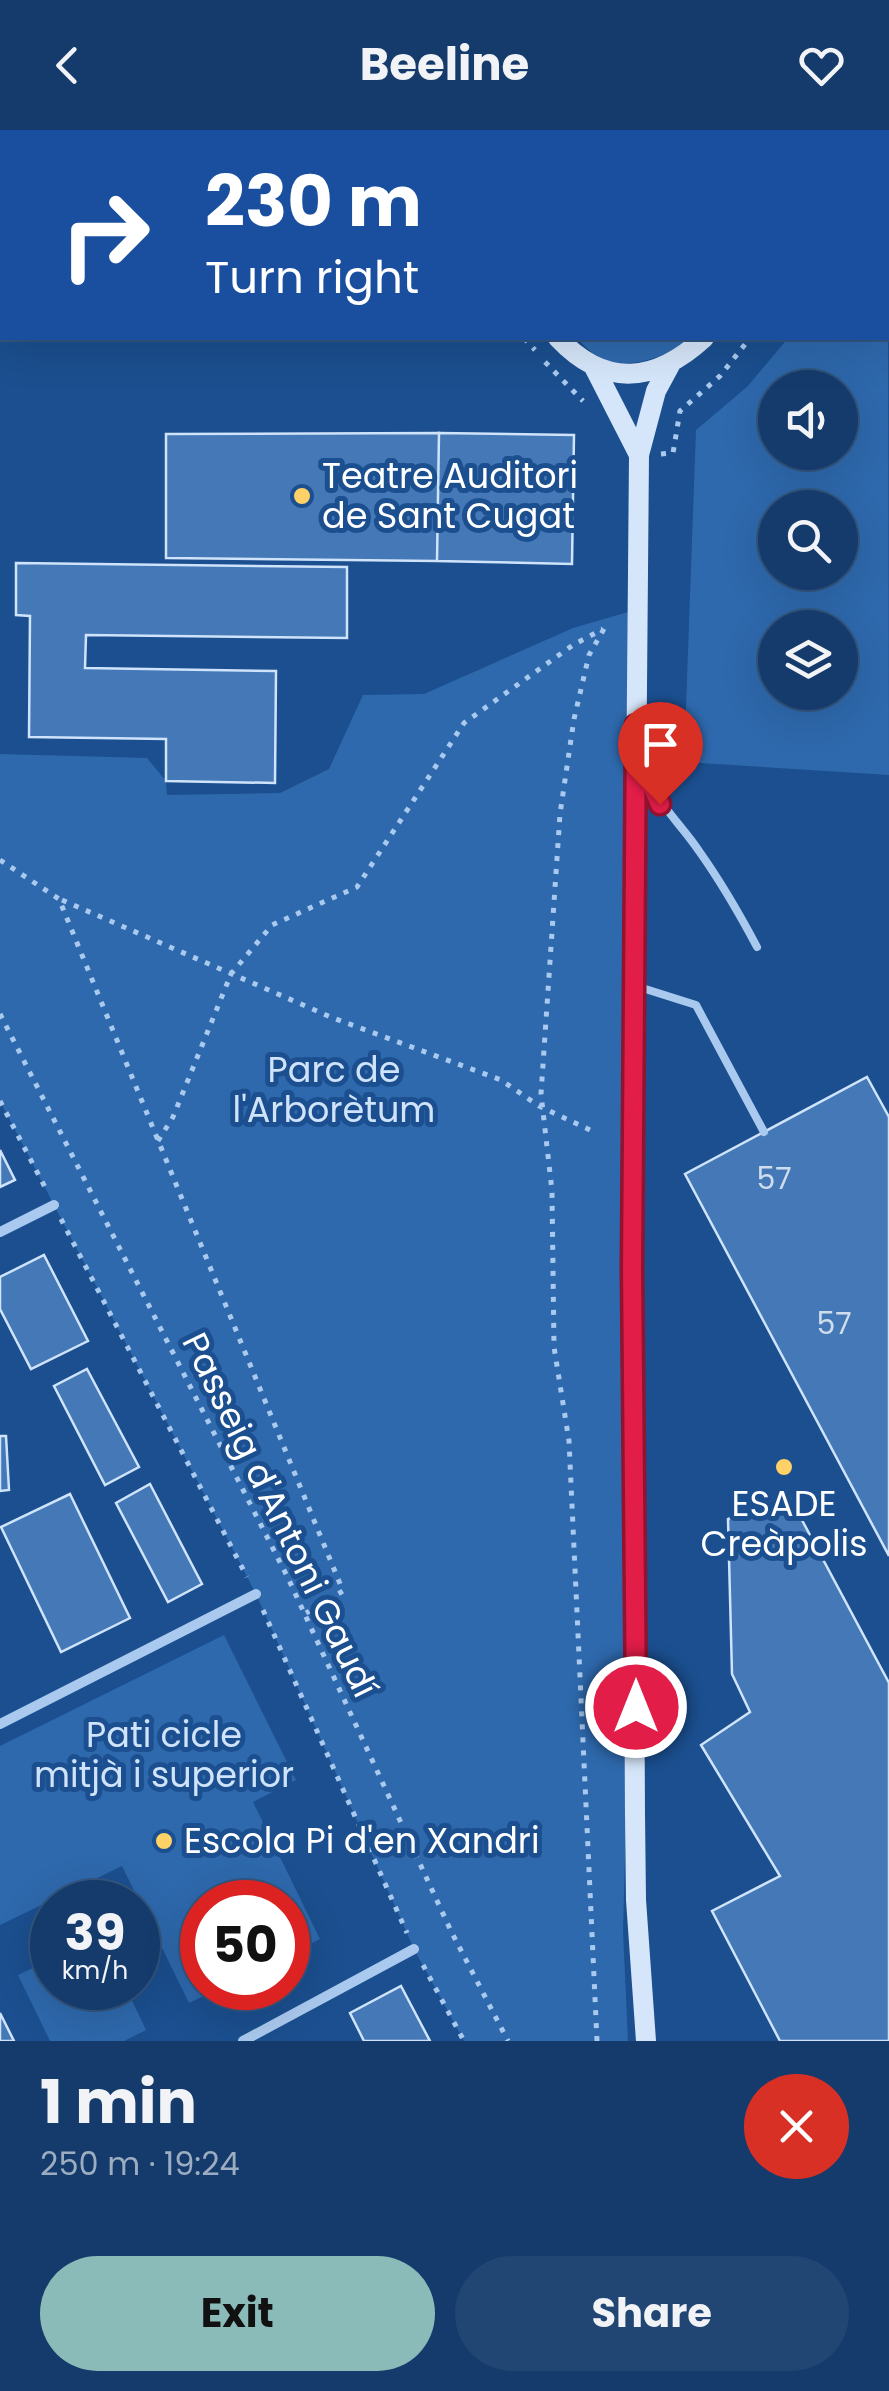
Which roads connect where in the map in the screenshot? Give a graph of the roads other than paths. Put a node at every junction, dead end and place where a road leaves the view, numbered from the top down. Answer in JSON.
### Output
{"nodes":[{"id":1,"x":561,"y":340,"type":"edge"},
{"id":2,"x":701,"y":340,"type":"edge"},
{"id":3,"x":670,"y":364,"type":"junction"},
{"id":4,"x":593,"y":365,"type":"junction"},
{"id":5,"x":639,"y":456,"type":"junction"},
{"id":6,"x":636,"y":725,"type":"junction"},
{"id":7,"x":757,"y":947,"type":"dead end"},
{"id":8,"x":634,"y":986,"type":"junction"},
{"id":9,"x":764,"y":1132,"type":"dead end"},
{"id":10,"x":54,"y":1204,"type":"road end"},
{"id":11,"x":0,"y":1232,"type":"edge"},
{"id":12,"x":256,"y":1594,"type":"road end"},
{"id":13,"x":0,"y":1724,"type":"edge"},
{"id":14,"x":414,"y":1949,"type":"road end"},
{"id":15,"x":243,"y":2041,"type":"edge"},
{"id":16,"x":646,"y":2041,"type":"edge"}],
"edges":[{"from":1,"to":4,"type":"main road"},
{"from":2,"to":3,"type":"main road"},
{"from":3,"to":4,"type":"main road"},
{"from":3,"to":5,"type":"main road"},
{"from":4,"to":5,"type":"main road"},
{"from":5,"to":6,"type":"main road"},
{"from":6,"to":7,"type":"lane"},
{"from":6,"to":8,"type":"main road"},
{"from":8,"to":9,"type":"lane"},
{"from":8,"to":16,"type":"main road"},
{"from":10,"to":11,"type":"street"},
{"from":12,"to":13,"type":"street"},
{"from":14,"to":15,"type":"street"}]}
